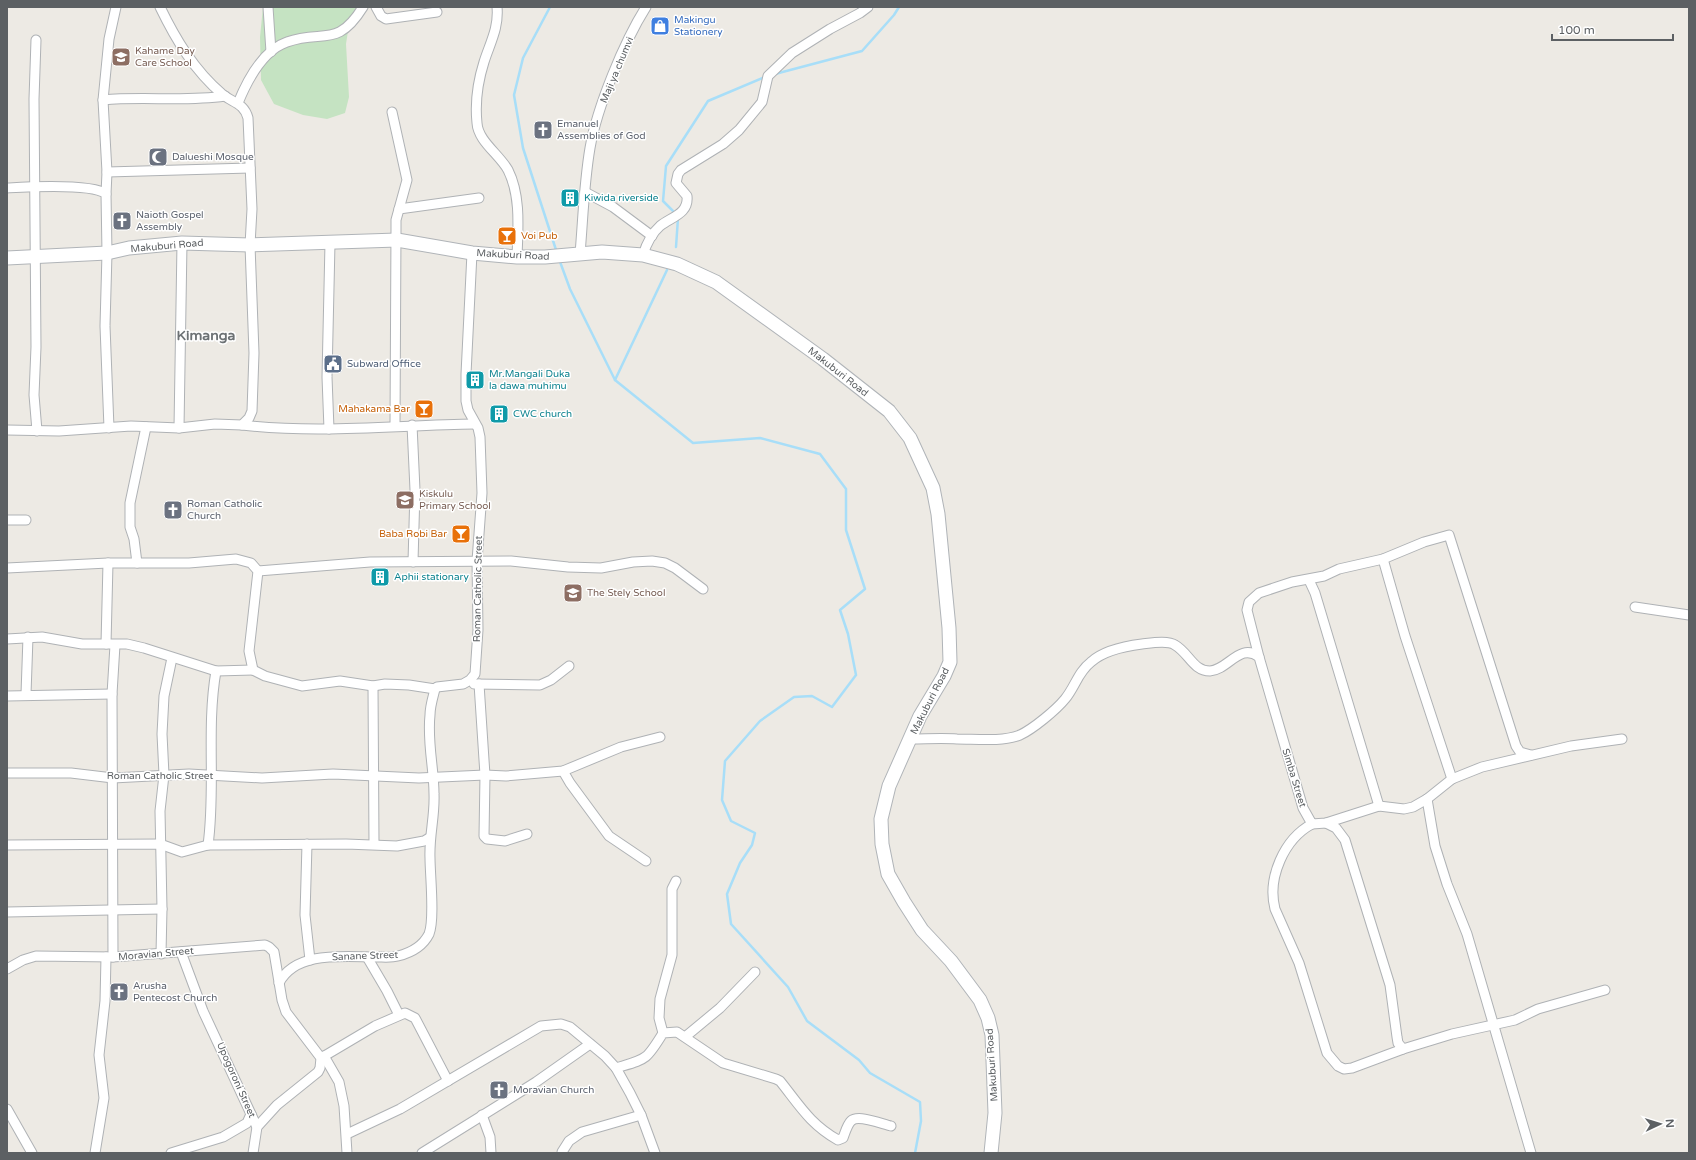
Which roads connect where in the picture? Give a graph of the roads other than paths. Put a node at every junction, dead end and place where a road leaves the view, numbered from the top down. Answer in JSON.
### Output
{"nodes":[{"id":1,"x":116,"y":7,"type":"edge"},
{"id":2,"x":160,"y":7,"type":"edge"},
{"id":3,"x":268,"y":7,"type":"edge"},
{"id":4,"x":363,"y":7,"type":"edge"},
{"id":5,"x":376,"y":7,"type":"edge"},
{"id":6,"x":497,"y":7,"type":"edge"},
{"id":7,"x":646,"y":7,"type":"edge"},
{"id":8,"x":868,"y":7,"type":"edge"},
{"id":9,"x":438,"y":12,"type":"dead end"},
{"id":10,"x":36,"y":40,"type":"dead end"},
{"id":11,"x":270,"y":52,"type":"junction"},
{"id":12,"x":225,"y":96,"type":"junction"},
{"id":13,"x":104,"y":100,"type":"junction"},
{"id":14,"x":238,"y":103,"type":"junction"},
{"id":15,"x":392,"y":112,"type":"dead end"},
{"id":16,"x":250,"y":168,"type":"junction"},
{"id":17,"x":107,"y":172,"type":"junction"},
{"id":18,"x":34,"y":186,"type":"junction"},
{"id":19,"x":7,"y":188,"type":"edge"},
{"id":20,"x":585,"y":192,"type":"junction"},
{"id":21,"x":106,"y":194,"type":"junction"},
{"id":22,"x":478,"y":198,"type":"dead end"},
{"id":23,"x":399,"y":209,"type":"junction"},
{"id":24,"x":652,"y":236,"type":"junction"},
{"id":25,"x":397,"y":240,"type":"junction"},
{"id":26,"x":182,"y":243,"type":"junction"},
{"id":27,"x":330,"y":243,"type":"junction"},
{"id":28,"x":250,"y":245,"type":"junction"},
{"id":29,"x":107,"y":253,"type":"junction"},
{"id":30,"x":472,"y":253,"type":"junction"},
{"id":31,"x":580,"y":254,"type":"junction"},
{"id":32,"x":643,"y":255,"type":"junction"},
{"id":33,"x":517,"y":257,"type":"junction"},
{"id":34,"x":7,"y":258,"type":"edge"},
{"id":35,"x":36,"y":258,"type":"junction"},
{"id":36,"x":475,"y":424,"type":"junction"},
{"id":37,"x":242,"y":425,"type":"junction"},
{"id":38,"x":412,"y":425,"type":"junction"},
{"id":39,"x":395,"y":426,"type":"junction"},
{"id":40,"x":146,"y":427,"type":"junction"},
{"id":41,"x":109,"y":428,"type":"junction"},
{"id":42,"x":179,"y":428,"type":"junction"},
{"id":43,"x":329,"y":429,"type":"junction"},
{"id":44,"x":7,"y":430,"type":"edge"},
{"id":45,"x":37,"y":431,"type":"junction"},
{"id":46,"x":7,"y":520,"type":"edge"},
{"id":47,"x":26,"y":520,"type":"dead end"},
{"id":48,"x":1383,"y":559,"type":"junction"},
{"id":49,"x":477,"y":561,"type":"junction"},
{"id":50,"x":413,"y":562,"type":"junction"},
{"id":51,"x":108,"y":563,"type":"junction"},
{"id":52,"x":137,"y":563,"type":"junction"},
{"id":53,"x":7,"y":568,"type":"edge"},
{"id":54,"x":258,"y":571,"type":"junction"},
{"id":55,"x":1309,"y":580,"type":"junction"},
{"id":56,"x":703,"y":589,"type":"dead end"},
{"id":57,"x":1635,"y":607,"type":"dead end"},
{"id":58,"x":1689,"y":615,"type":"edge"},
{"id":59,"x":28,"y":637,"type":"junction"},
{"id":60,"x":7,"y":639,"type":"edge"},
{"id":61,"x":106,"y":644,"type":"junction"},
{"id":62,"x":115,"y":645,"type":"junction"},
{"id":63,"x":1259,"y":657,"type":"junction"},
{"id":64,"x":172,"y":658,"type":"junction"},
{"id":65,"x":569,"y":666,"type":"dead end"},
{"id":66,"x":253,"y":670,"type":"junction"},
{"id":67,"x":216,"y":671,"type":"junction"},
{"id":68,"x":463,"y":684,"type":"junction"},
{"id":69,"x":479,"y":684,"type":"junction"},
{"id":70,"x":373,"y":686,"type":"junction"},
{"id":71,"x":434,"y":688,"type":"junction"},
{"id":72,"x":26,"y":694,"type":"junction"},
{"id":73,"x":112,"y":694,"type":"junction"},
{"id":74,"x":7,"y":696,"type":"edge"},
{"id":75,"x":660,"y":737,"type":"dead end"},
{"id":76,"x":911,"y":739,"type":"junction"},
{"id":77,"x":1622,"y":739,"type":"dead end"},
{"id":78,"x":1532,"y":756,"type":"junction"},
{"id":79,"x":563,"y":770,"type":"junction"},
{"id":80,"x":7,"y":773,"type":"edge"},
{"id":81,"x":164,"y":775,"type":"junction"},
{"id":82,"x":212,"y":775,"type":"junction"},
{"id":83,"x":484,"y":775,"type":"junction"},
{"id":84,"x":375,"y":776,"type":"junction"},
{"id":85,"x":113,"y":778,"type":"junction"},
{"id":86,"x":432,"y":778,"type":"junction"},
{"id":87,"x":1452,"y":779,"type":"junction"},
{"id":88,"x":1427,"y":799,"type":"junction"},
{"id":89,"x":1379,"y":806,"type":"junction"},
{"id":90,"x":1326,"y":823,"type":"junction"},
{"id":91,"x":1312,"y":824,"type":"junction"},
{"id":92,"x":527,"y":834,"type":"dead end"},
{"id":93,"x":429,"y":838,"type":"junction"},
{"id":94,"x":160,"y":844,"type":"junction"},
{"id":95,"x":307,"y":844,"type":"junction"},
{"id":96,"x":374,"y":844,"type":"junction"},
{"id":97,"x":7,"y":845,"type":"edge"},
{"id":98,"x":113,"y":845,"type":"junction"},
{"id":99,"x":208,"y":845,"type":"junction"},
{"id":100,"x":646,"y":861,"type":"dead end"},
{"id":101,"x":676,"y":881,"type":"dead end"},
{"id":102,"x":112,"y":909,"type":"junction"},
{"id":103,"x":162,"y":909,"type":"junction"},
{"id":104,"x":7,"y":912,"type":"edge"},
{"id":105,"x":181,"y":952,"type":"junction"},
{"id":106,"x":161,"y":954,"type":"junction"},
{"id":107,"x":109,"y":957,"type":"junction"},
{"id":108,"x":367,"y":957,"type":"junction"},
{"id":109,"x":310,"y":960,"type":"junction"},
{"id":110,"x":7,"y":969,"type":"edge"},
{"id":111,"x":756,"y":972,"type":"dead end"},
{"id":112,"x":279,"y":982,"type":"junction"},
{"id":113,"x":1605,"y":990,"type":"dead end"},
{"id":114,"x":399,"y":1015,"type":"junction"},
{"id":115,"x":1494,"y":1024,"type":"junction"},
{"id":116,"x":663,"y":1033,"type":"junction"},
{"id":117,"x":685,"y":1037,"type":"junction"},
{"id":118,"x":590,"y":1044,"type":"junction"},
{"id":119,"x":1403,"y":1049,"type":"junction"},
{"id":120,"x":323,"y":1057,"type":"junction"},
{"id":121,"x":616,"y":1068,"type":"junction"},
{"id":122,"x":448,"y":1081,"type":"junction"},
{"id":123,"x":7,"y":1109,"type":"edge"},
{"id":124,"x":251,"y":1114,"type":"junction"},
{"id":125,"x":482,"y":1115,"type":"junction"},
{"id":126,"x":641,"y":1115,"type":"junction"},
{"id":127,"x":891,"y":1126,"type":"dead end"},
{"id":128,"x":258,"y":1127,"type":"junction"},
{"id":129,"x":346,"y":1134,"type":"junction"},
{"id":130,"x":562,"y":1152,"type":"edge"},
{"id":131,"x":32,"y":1153,"type":"edge"},
{"id":132,"x":95,"y":1153,"type":"edge"},
{"id":133,"x":171,"y":1153,"type":"edge"},
{"id":134,"x":253,"y":1153,"type":"edge"},
{"id":135,"x":348,"y":1153,"type":"edge"},
{"id":136,"x":422,"y":1153,"type":"edge"},
{"id":137,"x":491,"y":1153,"type":"edge"},
{"id":138,"x":655,"y":1153,"type":"edge"},
{"id":139,"x":991,"y":1153,"type":"edge"},
{"id":140,"x":1531,"y":1153,"type":"edge"}],
"edges":[{"from":1,"to":13,"type":"street"},
{"from":2,"to":12,"type":"street"},
{"from":3,"to":11,"type":"street"},
{"from":4,"to":11,"type":"street"},
{"from":5,"to":9,"type":"street"},
{"from":6,"to":33,"type":"street"},
{"from":7,"to":20,"type":"street","name":"Maji ya chumvi"},
{"from":8,"to":24,"type":"street"},
{"from":10,"to":18,"type":"street"},
{"from":11,"to":14,"type":"street"},
{"from":12,"to":13,"type":"street"},
{"from":12,"to":14,"type":"street"},
{"from":13,"to":17,"type":"street"},
{"from":14,"to":16,"type":"street"},
{"from":15,"to":23,"type":"street"},
{"from":16,"to":17,"type":"street"},
{"from":16,"to":28,"type":"street"},
{"from":17,"to":21,"type":"street"},
{"from":18,"to":19,"type":"street"},
{"from":18,"to":21,"type":"street"},
{"from":18,"to":35,"type":"street"},
{"from":20,"to":24,"type":"street"},
{"from":20,"to":31,"type":"street","name":"Maji ya chumvi"},
{"from":21,"to":29,"type":"street"},
{"from":22,"to":23,"type":"street"},
{"from":23,"to":25,"type":"street"},
{"from":24,"to":32,"type":"street"},
{"from":25,"to":27,"type":"street","name":"Makuburi Road"},
{"from":25,"to":30,"type":"street","name":"Makuburi Road"},
{"from":25,"to":39,"type":"street"},
{"from":26,"to":28,"type":"street","name":"Makuburi Road"},
{"from":26,"to":29,"type":"street","name":"Makuburi Road"},
{"from":26,"to":42,"type":"street"},
{"from":27,"to":28,"type":"street","name":"Makuburi Road"},
{"from":27,"to":43,"type":"street"},
{"from":28,"to":37,"type":"street"},
{"from":29,"to":35,"type":"street","name":"Makuburi Road"},
{"from":29,"to":41,"type":"street"},
{"from":30,"to":33,"type":"street","name":"Makuburi Road"},
{"from":30,"to":36,"type":"street","name":"Roman Catholic Street"},
{"from":31,"to":32,"type":"street","name":"Makuburi Road"},
{"from":31,"to":33,"type":"street","name":"Makuburi Road"},
{"from":32,"to":76,"type":"street","name":"Makuburi Road"},
{"from":34,"to":35,"type":"street","name":"Makuburi Road"},
{"from":35,"to":45,"type":"street"},
{"from":36,"to":38,"type":"street"},
{"from":36,"to":49,"type":"street","name":"Roman Catholic Street"},
{"from":37,"to":42,"type":"street"},
{"from":37,"to":43,"type":"street"},
{"from":38,"to":39,"type":"street"},
{"from":38,"to":50,"type":"street"},
{"from":39,"to":43,"type":"street"},
{"from":40,"to":41,"type":"street"},
{"from":40,"to":42,"type":"street"},
{"from":40,"to":52,"type":"street"},
{"from":41,"to":45,"type":"street"},
{"from":44,"to":45,"type":"street"},
{"from":46,"to":47,"type":"street"},
{"from":48,"to":55,"type":"street","name":"Simba Street"},
{"from":48,"to":78,"type":"street","name":"Simba Street"},
{"from":48,"to":87,"type":"street"},
{"from":49,"to":50,"type":"street"},
{"from":49,"to":56,"type":"street"},
{"from":49,"to":68,"type":"street","name":"Roman Catholic Street"},
{"from":50,"to":54,"type":"street"},
{"from":51,"to":52,"type":"street"},
{"from":51,"to":53,"type":"street"},
{"from":51,"to":61,"type":"street"},
{"from":52,"to":54,"type":"street"},
{"from":54,"to":66,"type":"street"},
{"from":55,"to":63,"type":"street","name":"Simba Street"},
{"from":55,"to":89,"type":"street"},
{"from":57,"to":58,"type":"street"},
{"from":59,"to":60,"type":"street"},
{"from":59,"to":61,"type":"street"},
{"from":59,"to":72,"type":"street"},
{"from":61,"to":62,"type":"street"},
{"from":62,"to":64,"type":"street"},
{"from":62,"to":73,"type":"street"},
{"from":63,"to":76,"type":"street"},
{"from":63,"to":91,"type":"street","name":"Simba Street"},
{"from":64,"to":67,"type":"street"},
{"from":64,"to":81,"type":"street"},
{"from":65,"to":69,"type":"street"},
{"from":66,"to":67,"type":"street"},
{"from":66,"to":70,"type":"street"},
{"from":67,"to":82,"type":"street"},
{"from":68,"to":69,"type":"street"},
{"from":68,"to":71,"type":"street"},
{"from":69,"to":83,"type":"street"},
{"from":70,"to":71,"type":"street"},
{"from":70,"to":84,"type":"street"},
{"from":71,"to":86,"type":"street"},
{"from":72,"to":73,"type":"street"},
{"from":72,"to":74,"type":"street"},
{"from":73,"to":85,"type":"street"},
{"from":75,"to":79,"type":"street","name":"Roman Catholic Street"},
{"from":76,"to":139,"type":"street","name":"Makuburi Road"},
{"from":77,"to":78,"type":"street"},
{"from":78,"to":87,"type":"street"},
{"from":79,"to":83,"type":"street","name":"Roman Catholic Street"},
{"from":79,"to":100,"type":"street"},
{"from":80,"to":85,"type":"street","name":"Roman Catholic Street"},
{"from":81,"to":82,"type":"street","name":"Roman Catholic Street"},
{"from":81,"to":85,"type":"street","name":"Roman Catholic Street"},
{"from":81,"to":94,"type":"street"},
{"from":82,"to":84,"type":"street","name":"Roman Catholic Street"},
{"from":82,"to":99,"type":"street"},
{"from":83,"to":86,"type":"street","name":"Roman Catholic Street"},
{"from":83,"to":92,"type":"street"},
{"from":84,"to":86,"type":"street","name":"Roman Catholic Street"},
{"from":84,"to":96,"type":"street"},
{"from":85,"to":98,"type":"street"},
{"from":86,"to":93,"type":"street"},
{"from":87,"to":88,"type":"street"},
{"from":88,"to":89,"type":"street"},
{"from":88,"to":115,"type":"street"},
{"from":89,"to":90,"type":"street"},
{"from":90,"to":91,"type":"street"},
{"from":90,"to":119,"type":"street"},
{"from":91,"to":119,"type":"street"},
{"from":93,"to":96,"type":"street"},
{"from":93,"to":108,"type":"street","name":"Sanane Street"},
{"from":94,"to":98,"type":"street"},
{"from":94,"to":99,"type":"street"},
{"from":94,"to":103,"type":"street"},
{"from":95,"to":96,"type":"street"},
{"from":95,"to":99,"type":"street"},
{"from":95,"to":109,"type":"street"},
{"from":97,"to":98,"type":"street"},
{"from":98,"to":102,"type":"street"},
{"from":101,"to":116,"type":"street"},
{"from":102,"to":103,"type":"street"},
{"from":102,"to":104,"type":"street"},
{"from":102,"to":107,"type":"street"},
{"from":103,"to":106,"type":"street"},
{"from":105,"to":106,"type":"street","name":"Moravian Street"},
{"from":105,"to":112,"type":"street","name":"Moravian Street"},
{"from":105,"to":124,"type":"street","name":"Upogoroni Street"},
{"from":106,"to":107,"type":"street","name":"Moravian Street"},
{"from":107,"to":110,"type":"street","name":"Moravian Street"},
{"from":107,"to":132,"type":"street"},
{"from":108,"to":109,"type":"street","name":"Sanane Street"},
{"from":108,"to":114,"type":"street"},
{"from":109,"to":112,"type":"street","name":"Sanane Street"},
{"from":111,"to":117,"type":"street"},
{"from":112,"to":120,"type":"street"},
{"from":113,"to":115,"type":"street"},
{"from":114,"to":120,"type":"street"},
{"from":114,"to":122,"type":"street"},
{"from":115,"to":119,"type":"street"},
{"from":115,"to":140,"type":"street"},
{"from":116,"to":117,"type":"street"},
{"from":116,"to":121,"type":"street"},
{"from":117,"to":127,"type":"street"},
{"from":118,"to":121,"type":"street"},
{"from":118,"to":122,"type":"street"},
{"from":118,"to":125,"type":"street"},
{"from":120,"to":128,"type":"street","name":"Upogoroni Street"},
{"from":120,"to":129,"type":"street"},
{"from":121,"to":126,"type":"street"},
{"from":122,"to":129,"type":"street"},
{"from":123,"to":131,"type":"street"},
{"from":124,"to":128,"type":"street","name":"Upogoroni Street"},
{"from":124,"to":133,"type":"street"},
{"from":125,"to":136,"type":"street"},
{"from":125,"to":137,"type":"street"},
{"from":126,"to":130,"type":"street"},
{"from":126,"to":138,"type":"street"},
{"from":128,"to":134,"type":"street"},
{"from":129,"to":135,"type":"street"}]}
